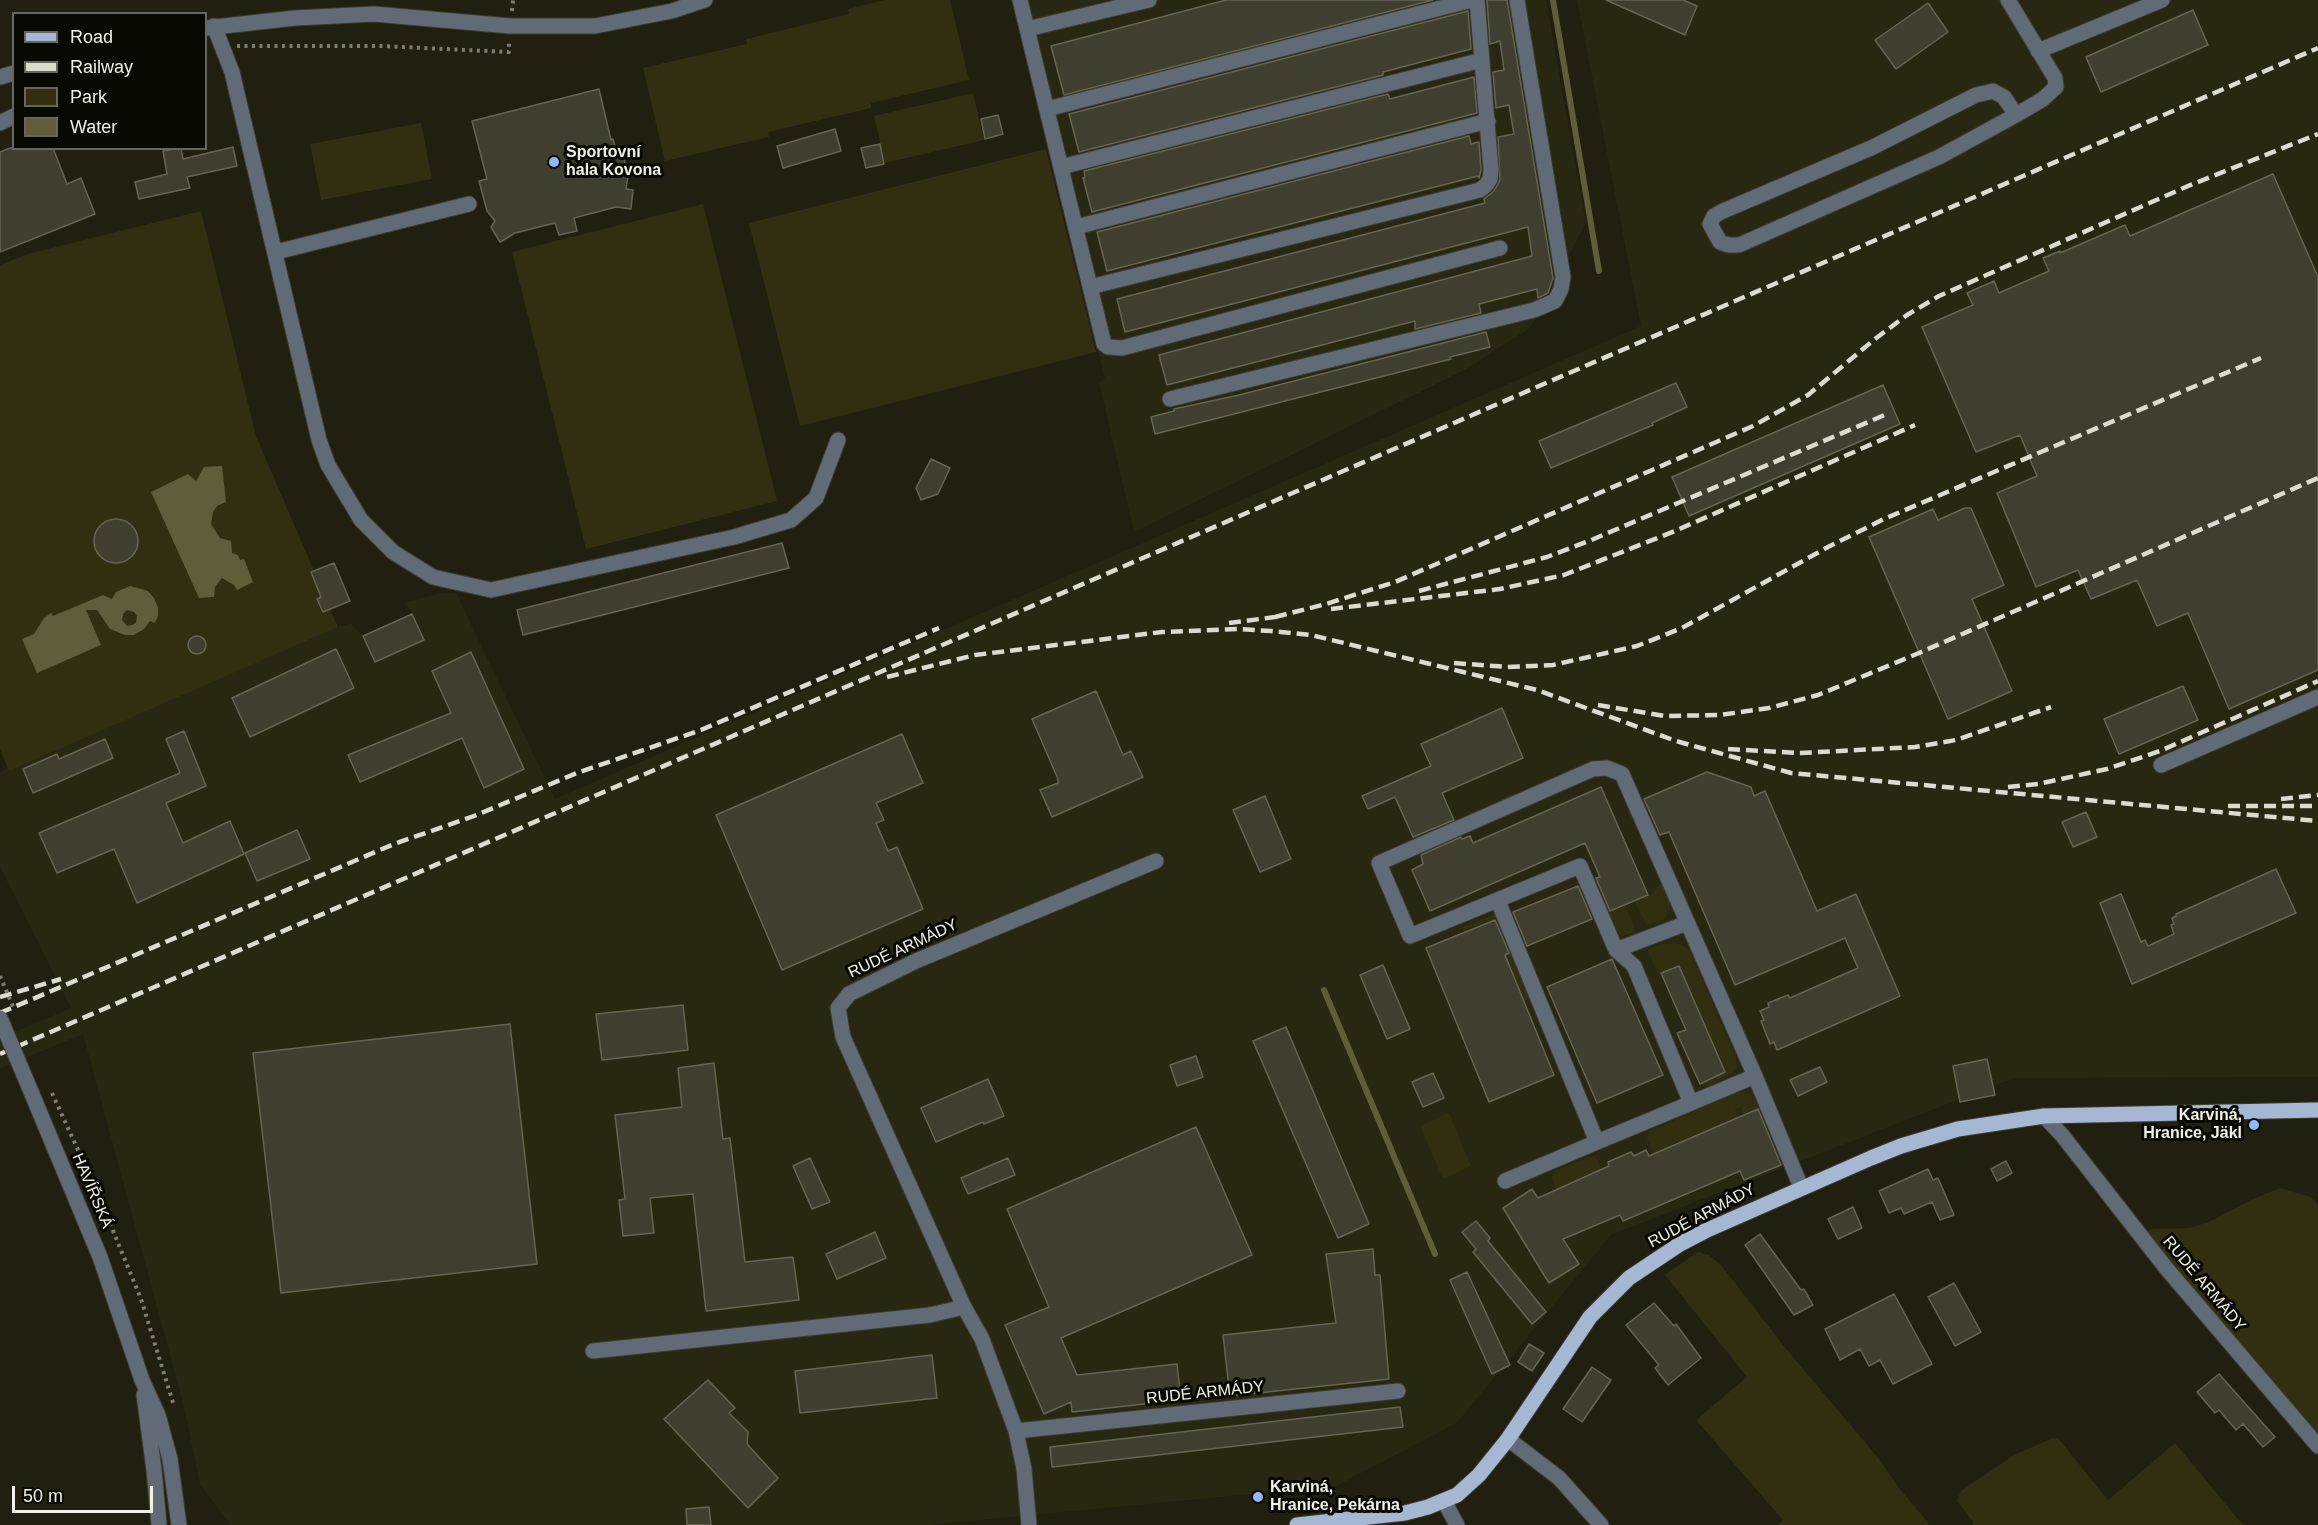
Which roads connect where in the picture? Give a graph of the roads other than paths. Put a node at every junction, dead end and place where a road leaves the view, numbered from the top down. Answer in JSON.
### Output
{"nodes":[{"id":1,"x":705,"y":0,"type":"edge"},
{"id":2,"x":1020,"y":0,"type":"edge"},
{"id":3,"x":1149,"y":0,"type":"edge"},
{"id":4,"x":1472,"y":0,"type":"edge"},
{"id":5,"x":1477,"y":0,"type":"edge"},
{"id":6,"x":1517,"y":0,"type":"edge"},
{"id":7,"x":2008,"y":0,"type":"edge"},
{"id":8,"x":2162,"y":0,"type":"edge"},
{"id":9,"x":210,"y":27,"type":"edge"},
{"id":10,"x":1027,"y":29,"type":"junction"},
{"id":11,"x":2038,"y":51,"type":"junction"},
{"id":12,"x":1482,"y":60,"type":"junction"},
{"id":13,"x":1047,"y":109,"type":"junction"},
{"id":14,"x":2016,"y":115,"type":"junction"},
{"id":15,"x":1488,"y":122,"type":"junction"},
{"id":16,"x":1061,"y":167,"type":"junction"},
{"id":17,"x":469,"y":204,"type":"dead end"},
{"id":18,"x":1076,"y":227,"type":"junction"},
{"id":19,"x":1500,"y":248,"type":"dead end"},
{"id":20,"x":276,"y":252,"type":"junction"},
{"id":21,"x":1090,"y":287,"type":"junction"},
{"id":22,"x":1170,"y":399,"type":"dead end"},
{"id":23,"x":838,"y":440,"type":"dead end"},
{"id":24,"x":2318,"y":697,"type":"edge"},
{"id":25,"x":2161,"y":765,"type":"dead end"},
{"id":26,"x":1155,"y":861,"type":"dead end"},
{"id":27,"x":1498,"y":901,"type":"junction"},
{"id":28,"x":1687,"y":923,"type":"junction"},
{"id":29,"x":1616,"y":950,"type":"junction"},
{"id":30,"x":0,"y":1018,"type":"edge"},
{"id":31,"x":1755,"y":1076,"type":"junction"},
{"id":32,"x":1691,"y":1103,"type":"junction"},
{"id":33,"x":2318,"y":1110,"type":"edge"},
{"id":34,"x":2044,"y":1116,"type":"junction"},
{"id":35,"x":1597,"y":1142,"type":"junction"},
{"id":36,"x":1505,"y":1181,"type":"dead end"},
{"id":37,"x":1801,"y":1187,"type":"junction"},
{"id":38,"x":964,"y":1307,"type":"junction"},
{"id":39,"x":593,"y":1351,"type":"dead end"},
{"id":40,"x":142,"y":1380,"type":"junction"},
{"id":41,"x":1398,"y":1391,"type":"dead end"},
{"id":42,"x":1016,"y":1431,"type":"junction"},
{"id":43,"x":1508,"y":1439,"type":"junction"},
{"id":44,"x":2318,"y":1446,"type":"edge"},
{"id":45,"x":1444,"y":1501,"type":"junction"},
{"id":46,"x":159,"y":1525,"type":"edge"},
{"id":47,"x":179,"y":1525,"type":"edge"},
{"id":48,"x":1029,"y":1525,"type":"edge"},
{"id":49,"x":1297,"y":1525,"type":"edge"},
{"id":50,"x":1457,"y":1525,"type":"edge"},
{"id":51,"x":1601,"y":1525,"type":"edge"}],
"edges":[{"from":1,"to":9,"type":"street"},
{"from":2,"to":10,"type":"street"},
{"from":3,"to":10,"type":"street"},
{"from":4,"to":13,"type":"street"},
{"from":5,"to":12,"type":"street"},
{"from":6,"to":22,"type":"street"},
{"from":7,"to":11,"type":"street"},
{"from":8,"to":11,"type":"street"},
{"from":9,"to":20,"type":"street"},
{"from":10,"to":13,"type":"street"},
{"from":11,"to":14,"type":"street"},
{"from":12,"to":15,"type":"street"},
{"from":12,"to":16,"type":"street"},
{"from":13,"to":16,"type":"street"},
{"from":14,"to":14,"type":"street"},
{"from":15,"to":18,"type":"street"},
{"from":15,"to":21,"type":"street"},
{"from":16,"to":18,"type":"street"},
{"from":17,"to":20,"type":"street"},
{"from":18,"to":21,"type":"street"},
{"from":19,"to":21,"type":"street"},
{"from":20,"to":23,"type":"street"},
{"from":24,"to":25,"type":"street"},
{"from":26,"to":38,"type":"street","name":"RUDÉ ARMÁDY"},
{"from":27,"to":28,"type":"street"},
{"from":27,"to":29,"type":"street"},
{"from":27,"to":35,"type":"street"},
{"from":28,"to":29,"type":"street"},
{"from":28,"to":31,"type":"street"},
{"from":29,"to":32,"type":"street"},
{"from":30,"to":40,"type":"street","name":"HAVÍŘSKÁ","bridge":true},
{"from":31,"to":32,"type":"street"},
{"from":31,"to":37,"type":"street"},
{"from":32,"to":35,"type":"street"},
{"from":33,"to":34,"type":"main road","name":"RUDÉ ARMÁDY"},
{"from":34,"to":37,"type":"main road","name":"RUDÉ ARMÁDY"},
{"from":34,"to":44,"type":"street","name":"RUDÉ ARMÁDY"},
{"from":35,"to":36,"type":"street"},
{"from":37,"to":43,"type":"main road","name":"RUDÉ ARMÁDY"},
{"from":38,"to":39,"type":"street"},
{"from":38,"to":42,"type":"street","name":"RUDÉ ARMÁDY"},
{"from":40,"to":46,"type":"street","name":"HAVÍŘSKÁ"},
{"from":40,"to":47,"type":"street","name":"HAVÍŘSKÁ"},
{"from":41,"to":42,"type":"street","name":"RUDÉ ARMÁDY"},
{"from":42,"to":48,"type":"street","name":"RUDÉ ARMÁDY"},
{"from":43,"to":45,"type":"main road","name":"RUDÉ ARMÁDY"},
{"from":43,"to":51,"type":"street"},
{"from":45,"to":49,"type":"main road","name":"RUDÉ ARMÁDY"},
{"from":45,"to":50,"type":"street"}]}
